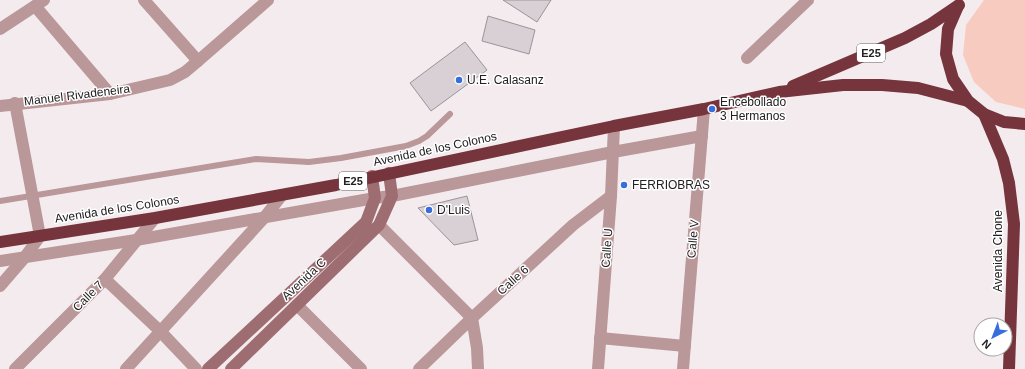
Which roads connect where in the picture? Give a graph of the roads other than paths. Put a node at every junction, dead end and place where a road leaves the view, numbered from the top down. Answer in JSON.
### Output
{"nodes":[{"id":1,"x":144,"y":0,"type":"edge"},
{"id":2,"x":268,"y":0,"type":"edge"},
{"id":3,"x":808,"y":0,"type":"edge"},
{"id":4,"x":39,"y":3,"type":"edge"},
{"id":5,"x":961,"y":3,"type":"edge"},
{"id":6,"x":255,"y":4,"type":"edge"},
{"id":7,"x":0,"y":28,"type":"edge"},
{"id":8,"x":747,"y":58,"type":"dead end"},
{"id":9,"x":198,"y":61,"type":"junction"},
{"id":10,"x":780,"y":92,"type":"junction"},
{"id":11,"x":110,"y":94,"type":"junction"},
{"id":12,"x":968,"y":101,"type":"junction"},
{"id":13,"x":15,"y":103,"type":"junction"},
{"id":14,"x":0,"y":106,"type":"edge"},
{"id":15,"x":704,"y":109,"type":"junction"},
{"id":16,"x":450,"y":114,"type":"dead end"},
{"id":17,"x":984,"y":114,"type":"junction"},
{"id":18,"x":1025,"y":124,"type":"edge"},
{"id":19,"x":614,"y":126,"type":"junction"},
{"id":20,"x":702,"y":136,"type":"junction"},
{"id":21,"x":613,"y":152,"type":"junction"},
{"id":22,"x":389,"y":173,"type":"junction"},
{"id":23,"x":372,"y":176,"type":"junction"},
{"id":24,"x":282,"y":195,"type":"junction"},
{"id":25,"x":31,"y":196,"type":"junction"},
{"id":26,"x":392,"y":196,"type":"junction"},
{"id":27,"x":611,"y":196,"type":"junction"},
{"id":28,"x":375,"y":198,"type":"junction"},
{"id":29,"x":0,"y":201,"type":"edge"},
{"id":30,"x":155,"y":218,"type":"junction"},
{"id":31,"x":264,"y":218,"type":"junction"},
{"id":32,"x":379,"y":225,"type":"junction"},
{"id":33,"x":40,"y":236,"type":"junction"},
{"id":34,"x":136,"y":240,"type":"junction"},
{"id":35,"x":0,"y":242,"type":"edge"},
{"id":36,"x":25,"y":257,"type":"junction"},
{"id":37,"x":0,"y":262,"type":"edge"},
{"id":38,"x":105,"y":279,"type":"junction"},
{"id":39,"x":0,"y":286,"type":"edge"},
{"id":40,"x":297,"y":304,"type":"junction"},
{"id":41,"x":472,"y":318,"type":"junction"},
{"id":42,"x":160,"y":331,"type":"junction"},
{"id":43,"x":600,"y":338,"type":"junction"},
{"id":44,"x":685,"y":346,"type":"junction"},
{"id":45,"x":15,"y":369,"type":"edge"},
{"id":46,"x":126,"y":369,"type":"edge"},
{"id":47,"x":196,"y":369,"type":"edge"},
{"id":48,"x":208,"y":369,"type":"edge"},
{"id":49,"x":231,"y":369,"type":"edge"},
{"id":50,"x":361,"y":369,"type":"edge"},
{"id":51,"x":419,"y":369,"type":"edge"},
{"id":52,"x":478,"y":369,"type":"edge"},
{"id":53,"x":598,"y":369,"type":"edge"},
{"id":54,"x":683,"y":369,"type":"edge"},
{"id":55,"x":1009,"y":369,"type":"edge"}],
"edges":[{"from":1,"to":9,"type":"street"},
{"from":2,"to":6,"type":"street","name":"Manuel Rivadeneira"},
{"from":3,"to":8,"type":"street"},
{"from":4,"to":7,"type":"street"},
{"from":4,"to":11,"type":"street"},
{"from":5,"to":10,"type":"highway","name":"Avenida de los Colonos","number":"E25"},
{"from":5,"to":12,"type":"highway","number":"E25"},
{"from":6,"to":9,"type":"street","name":"Manuel Rivadeneira"},
{"from":9,"to":11,"type":"street","name":"Manuel Rivadeneira"},
{"from":10,"to":12,"type":"highway","name":"Avenida de los Colonos","number":"E25"},
{"from":10,"to":15,"type":"highway","name":"Avenida de los Colonos","number":"E25"},
{"from":11,"to":13,"type":"street","name":"Manuel Rivadeneira"},
{"from":12,"to":17,"type":"highway","number":"E25"},
{"from":13,"to":14,"type":"street","name":"Manuel Rivadeneira"},
{"from":13,"to":25,"type":"street"},
{"from":15,"to":19,"type":"highway","name":"Avenida de los Colonos","number":"E25"},
{"from":15,"to":20,"type":"street","name":"Calle V"},
{"from":16,"to":25,"type":"lane"},
{"from":17,"to":18,"type":"highway","number":"E25"},
{"from":17,"to":55,"type":"highway","name":"Avenida Chone"},
{"from":19,"to":21,"type":"street","name":"Calle U"},
{"from":19,"to":22,"type":"highway","name":"Avenida de los Colonos","number":"E25"},
{"from":20,"to":21,"type":"street"},
{"from":20,"to":44,"type":"street","name":"Calle V"},
{"from":21,"to":26,"type":"street"},
{"from":21,"to":27,"type":"street","name":"Calle U"},
{"from":22,"to":23,"type":"highway","name":"Avenida de los Colonos","number":"E25"},
{"from":22,"to":26,"type":"street"},
{"from":23,"to":24,"type":"highway","name":"Avenida de los Colonos","number":"E25"},
{"from":23,"to":28,"type":"street","name":"Avenida C"},
{"from":24,"to":30,"type":"highway","name":"Avenida de los Colonos","number":"E25"},
{"from":24,"to":31,"type":"street"},
{"from":25,"to":29,"type":"lane"},
{"from":25,"to":33,"type":"street"},
{"from":26,"to":28,"type":"street"},
{"from":26,"to":32,"type":"street","name":"Avenida C"},
{"from":27,"to":41,"type":"street","name":"Calle 6"},
{"from":27,"to":43,"type":"street","name":"Calle U"},
{"from":28,"to":31,"type":"street"},
{"from":28,"to":48,"type":"street","name":"Avenida C"},
{"from":30,"to":33,"type":"highway","name":"Avenida de los Colonos","number":"E25"},
{"from":30,"to":34,"type":"street","name":"Calle 7"},
{"from":31,"to":34,"type":"street"},
{"from":31,"to":42,"type":"street"},
{"from":32,"to":40,"type":"street","name":"Avenida C"},
{"from":32,"to":41,"type":"street"},
{"from":33,"to":35,"type":"highway","name":"Avenida de los Colonos","number":"E25"},
{"from":33,"to":36,"type":"street"},
{"from":34,"to":36,"type":"street"},
{"from":34,"to":38,"type":"street","name":"Calle 7"},
{"from":36,"to":37,"type":"street"},
{"from":36,"to":39,"type":"street"},
{"from":38,"to":42,"type":"street"},
{"from":38,"to":45,"type":"street","name":"Calle 7"},
{"from":40,"to":49,"type":"street","name":"Avenida C"},
{"from":40,"to":50,"type":"street"},
{"from":41,"to":51,"type":"street","name":"Calle 6"},
{"from":41,"to":52,"type":"street"},
{"from":42,"to":46,"type":"street"},
{"from":42,"to":47,"type":"street"},
{"from":43,"to":44,"type":"street"},
{"from":43,"to":53,"type":"street","name":"Calle U"},
{"from":44,"to":54,"type":"street","name":"Calle V"}]}
